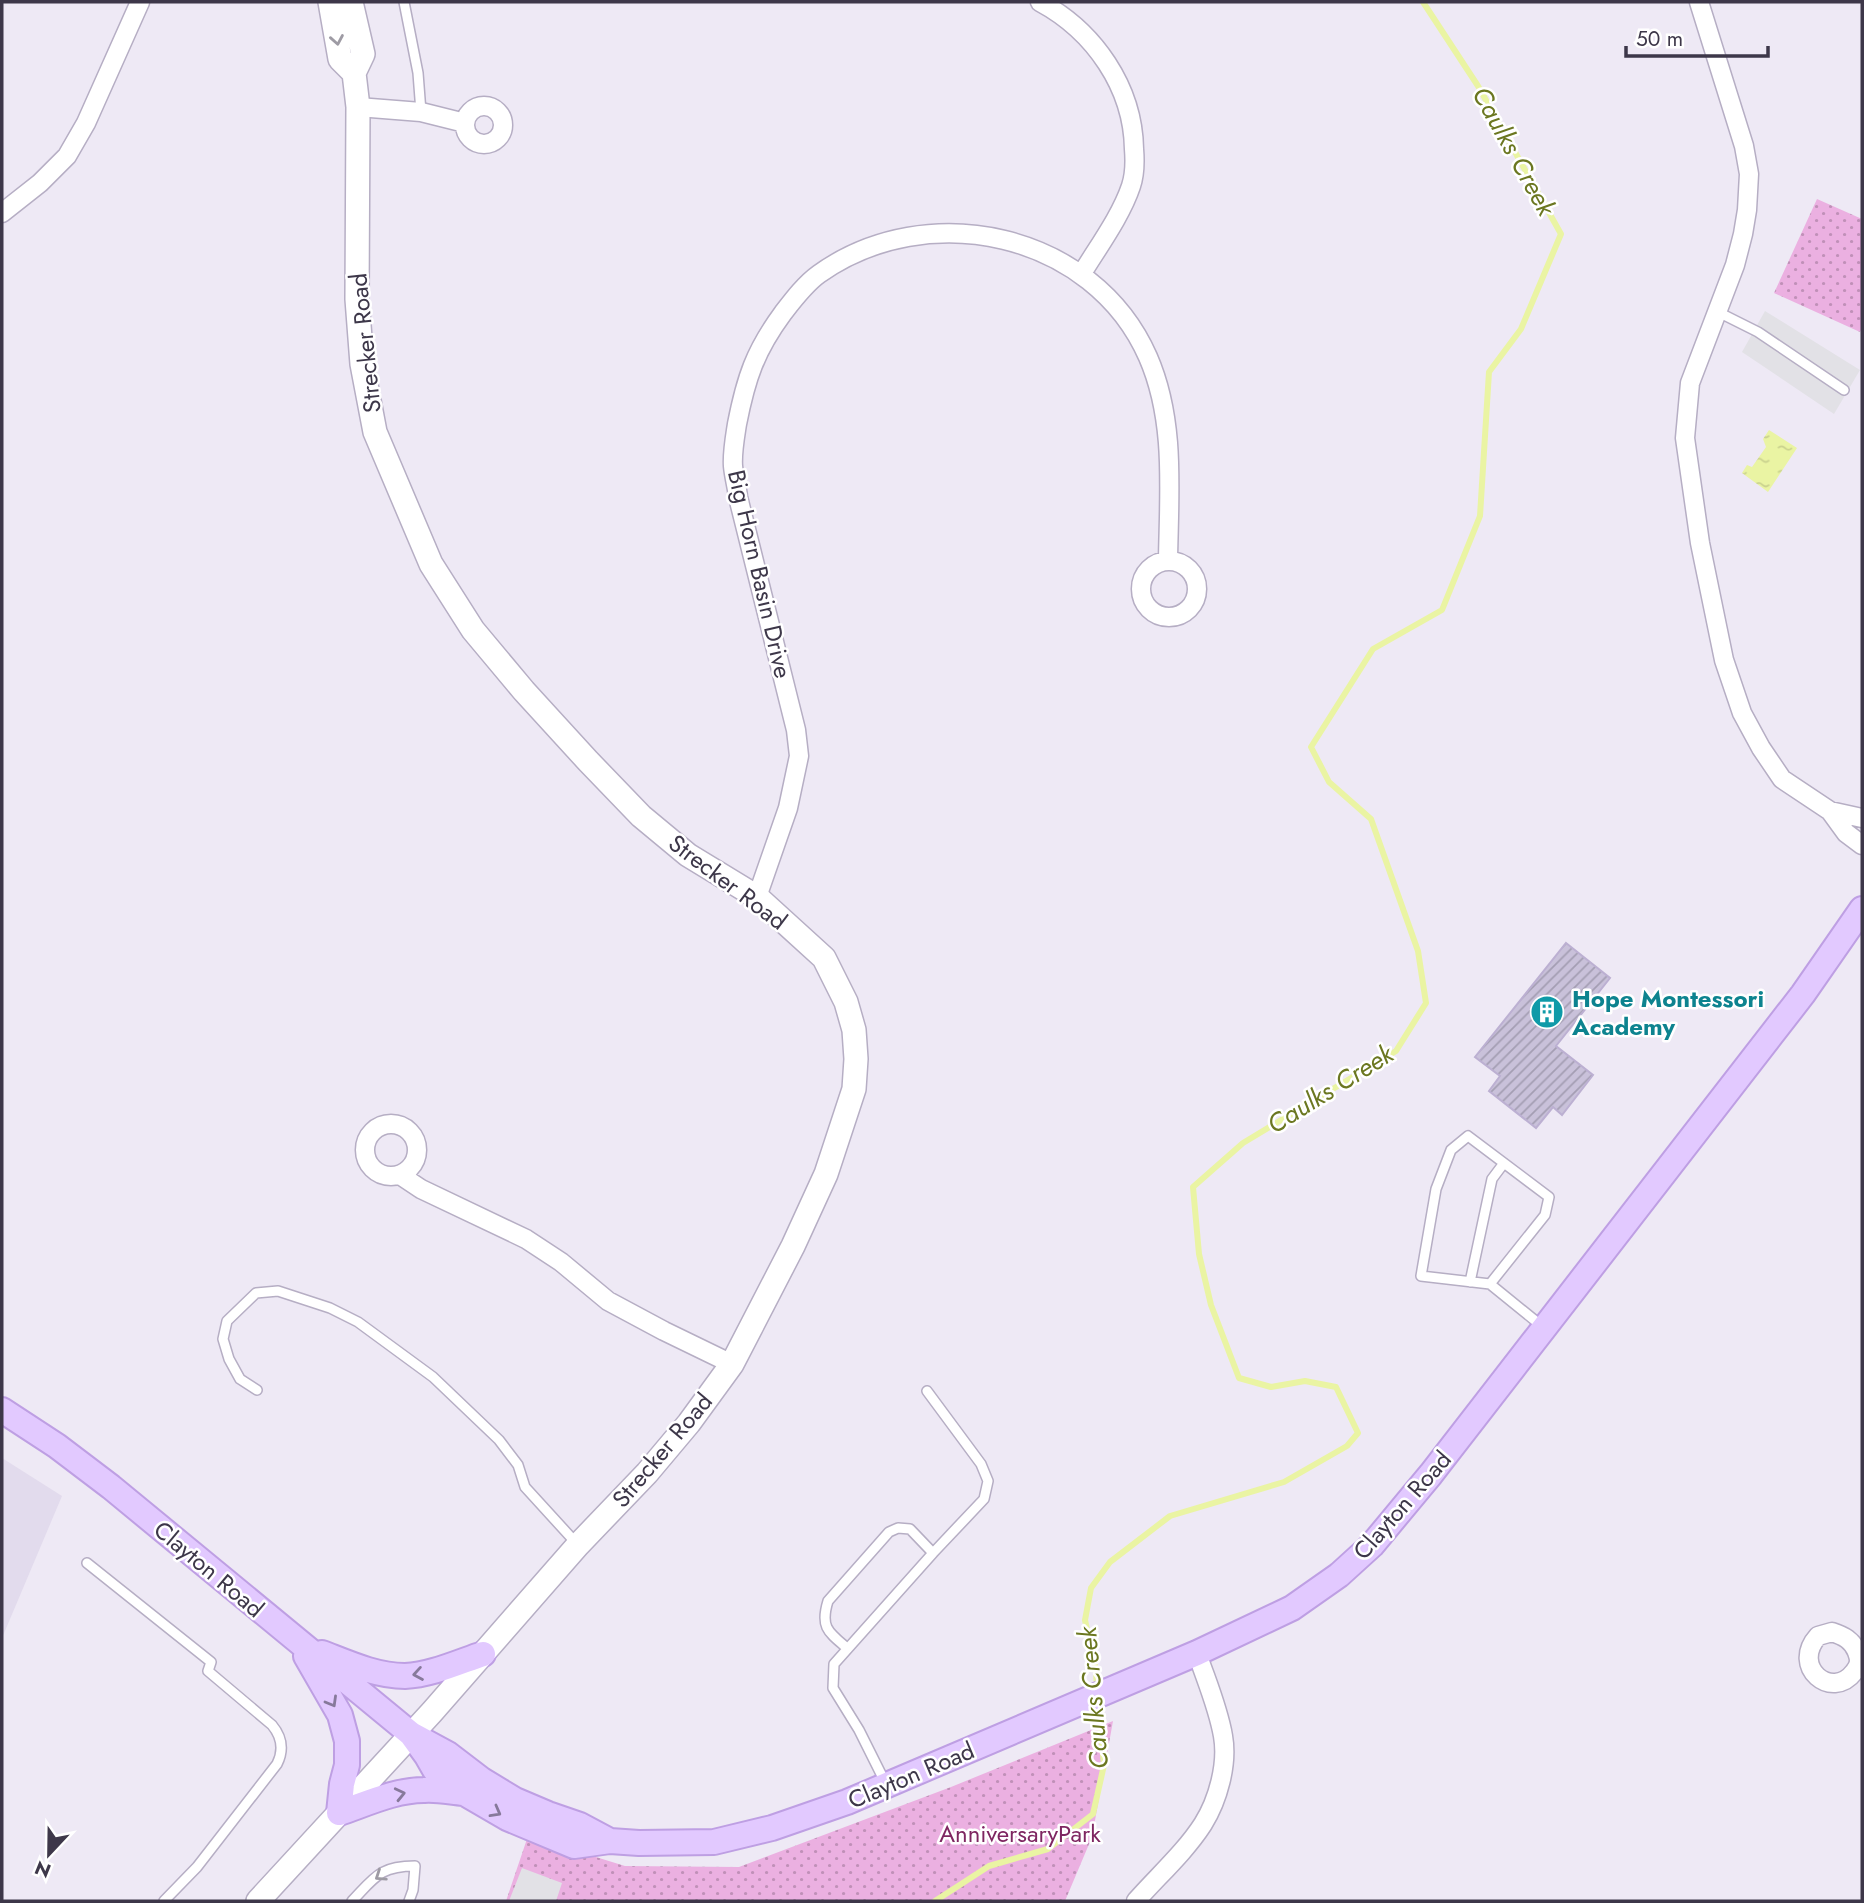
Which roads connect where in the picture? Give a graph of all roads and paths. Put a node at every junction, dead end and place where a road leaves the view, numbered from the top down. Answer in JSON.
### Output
{"nodes":[{"id":1,"x":140,"y":2,"type":"edge"},
{"id":2,"x":330,"y":2,"type":"edge"},
{"id":3,"x":351,"y":2,"type":"edge"},
{"id":4,"x":404,"y":2,"type":"edge"},
{"id":5,"x":1040,"y":2,"type":"edge"},
{"id":6,"x":1699,"y":2,"type":"edge"},
{"id":7,"x":354,"y":73,"type":"junction"},
{"id":8,"x":358,"y":107,"type":"junction"},
{"id":9,"x":421,"y":112,"type":"junction"},
{"id":10,"x":465,"y":123,"type":"dead end"},
{"id":11,"x":2,"y":213,"type":"edge"},
{"id":12,"x":1081,"y":275,"type":"junction"},
{"id":13,"x":1718,"y":312,"type":"junction"},
{"id":14,"x":1844,"y":390,"type":"dead end"},
{"id":15,"x":1168,"y":560,"type":"dead end"},
{"id":16,"x":1830,"y":811,"type":"junction"},
{"id":17,"x":1862,"y":818,"type":"edge"},
{"id":18,"x":1862,"y":845,"type":"edge"},
{"id":19,"x":757,"y":897,"type":"junction"},
{"id":20,"x":1862,"y":908,"type":"edge"},
{"id":21,"x":1504,"y":1163,"type":"junction"},
{"id":22,"x":400,"y":1175,"type":"dead end"},
{"id":23,"x":1470,"y":1282,"type":"junction"},
{"id":24,"x":1490,"y":1284,"type":"junction"},
{"id":25,"x":1545,"y":1328,"type":"junction"},
{"id":26,"x":732,"y":1364,"type":"junction"},
{"id":27,"x":257,"y":1390,"type":"dead end"},
{"id":28,"x":927,"y":1391,"type":"dead end"},
{"id":29,"x":2,"y":1410,"type":"edge"},
{"id":30,"x":579,"y":1545,"type":"junction"},
{"id":31,"x":933,"y":1553,"type":"junction"},
{"id":32,"x":87,"y":1563,"type":"dead end"},
{"id":33,"x":299,"y":1643,"type":"junction"},
{"id":34,"x":847,"y":1648,"type":"junction"},
{"id":35,"x":1197,"y":1653,"type":"junction"},
{"id":36,"x":483,"y":1654,"type":"junction"},
{"id":37,"x":411,"y":1734,"type":"junction"},
{"id":38,"x":887,"y":1785,"type":"junction"},
{"id":39,"x":464,"y":1793,"type":"junction"},
{"id":40,"x":338,"y":1813,"type":"junction"},
{"id":41,"x":610,"y":1840,"type":"junction"},
{"id":42,"x":164,"y":1901,"type":"edge"},
{"id":43,"x":258,"y":1901,"type":"edge"},
{"id":44,"x":352,"y":1901,"type":"edge"},
{"id":45,"x":409,"y":1901,"type":"edge"},
{"id":46,"x":1136,"y":1901,"type":"edge"}],
"edges":[{"from":1,"to":11,"type":"street"},
{"from":2,"to":7,"type":"street","name":"Strecker Road","one_way":true},
{"from":3,"to":7,"type":"street","name":"Strecker Road"},
{"from":4,"to":9,"type":"lane"},
{"from":5,"to":12,"type":"street"},
{"from":6,"to":13,"type":"street"},
{"from":7,"to":8,"type":"street","name":"Strecker Road"},
{"from":8,"to":9,"type":"street"},
{"from":8,"to":19,"type":"street","name":"Strecker Road"},
{"from":9,"to":10,"type":"street"},
{"from":12,"to":15,"type":"street","name":"Big Horn Basin Drive"},
{"from":12,"to":19,"type":"street","name":"Big Horn Basin Drive"},
{"from":13,"to":14,"type":"lane"},
{"from":13,"to":16,"type":"street"},
{"from":16,"to":17,"type":"street"},
{"from":16,"to":18,"type":"street"},
{"from":19,"to":26,"type":"street","name":"Strecker Road"},
{"from":20,"to":25,"type":"main road","name":"Clayton Road"},
{"from":21,"to":23,"type":"lane"},
{"from":21,"to":23,"type":"lane"},
{"from":21,"to":24,"type":"lane"},
{"from":22,"to":26,"type":"street"},
{"from":23,"to":24,"type":"lane"},
{"from":24,"to":25,"type":"lane"},
{"from":25,"to":35,"type":"main road","name":"Clayton Road"},
{"from":26,"to":30,"type":"street","name":"Strecker Road"},
{"from":27,"to":30,"type":"lane"},
{"from":28,"to":31,"type":"lane"},
{"from":29,"to":33,"type":"main road","name":"Clayton Road"},
{"from":30,"to":36,"type":"street","name":"Strecker Road"},
{"from":31,"to":34,"type":"lane"},
{"from":31,"to":34,"type":"lane"},
{"from":32,"to":42,"type":"lane"},
{"from":36,"to":33,"type":"main road","one_way":true},
{"from":33,"to":37,"type":"main road","name":"Clayton Road"},
{"from":33,"to":40,"type":"main road","one_way":true},
{"from":34,"to":38,"type":"lane"},
{"from":35,"to":38,"type":"main road","name":"Clayton Road"},
{"from":35,"to":46,"type":"street"},
{"from":36,"to":37,"type":"street","name":"Strecker Road"},
{"from":37,"to":39,"type":"main road","name":"Clayton Road"},
{"from":37,"to":40,"type":"street","name":"Strecker Road"},
{"from":37,"to":41,"type":"main road","name":"Clayton Road"},
{"from":38,"to":41,"type":"main road","name":"Clayton Road"},
{"from":40,"to":39,"type":"main road","one_way":true},
{"from":39,"to":41,"type":"main road","name":"Clayton Road","one_way":true},
{"from":40,"to":43,"type":"street","name":"Strecker Road"},
{"from":45,"to":44,"type":"lane","one_way":true}]}
